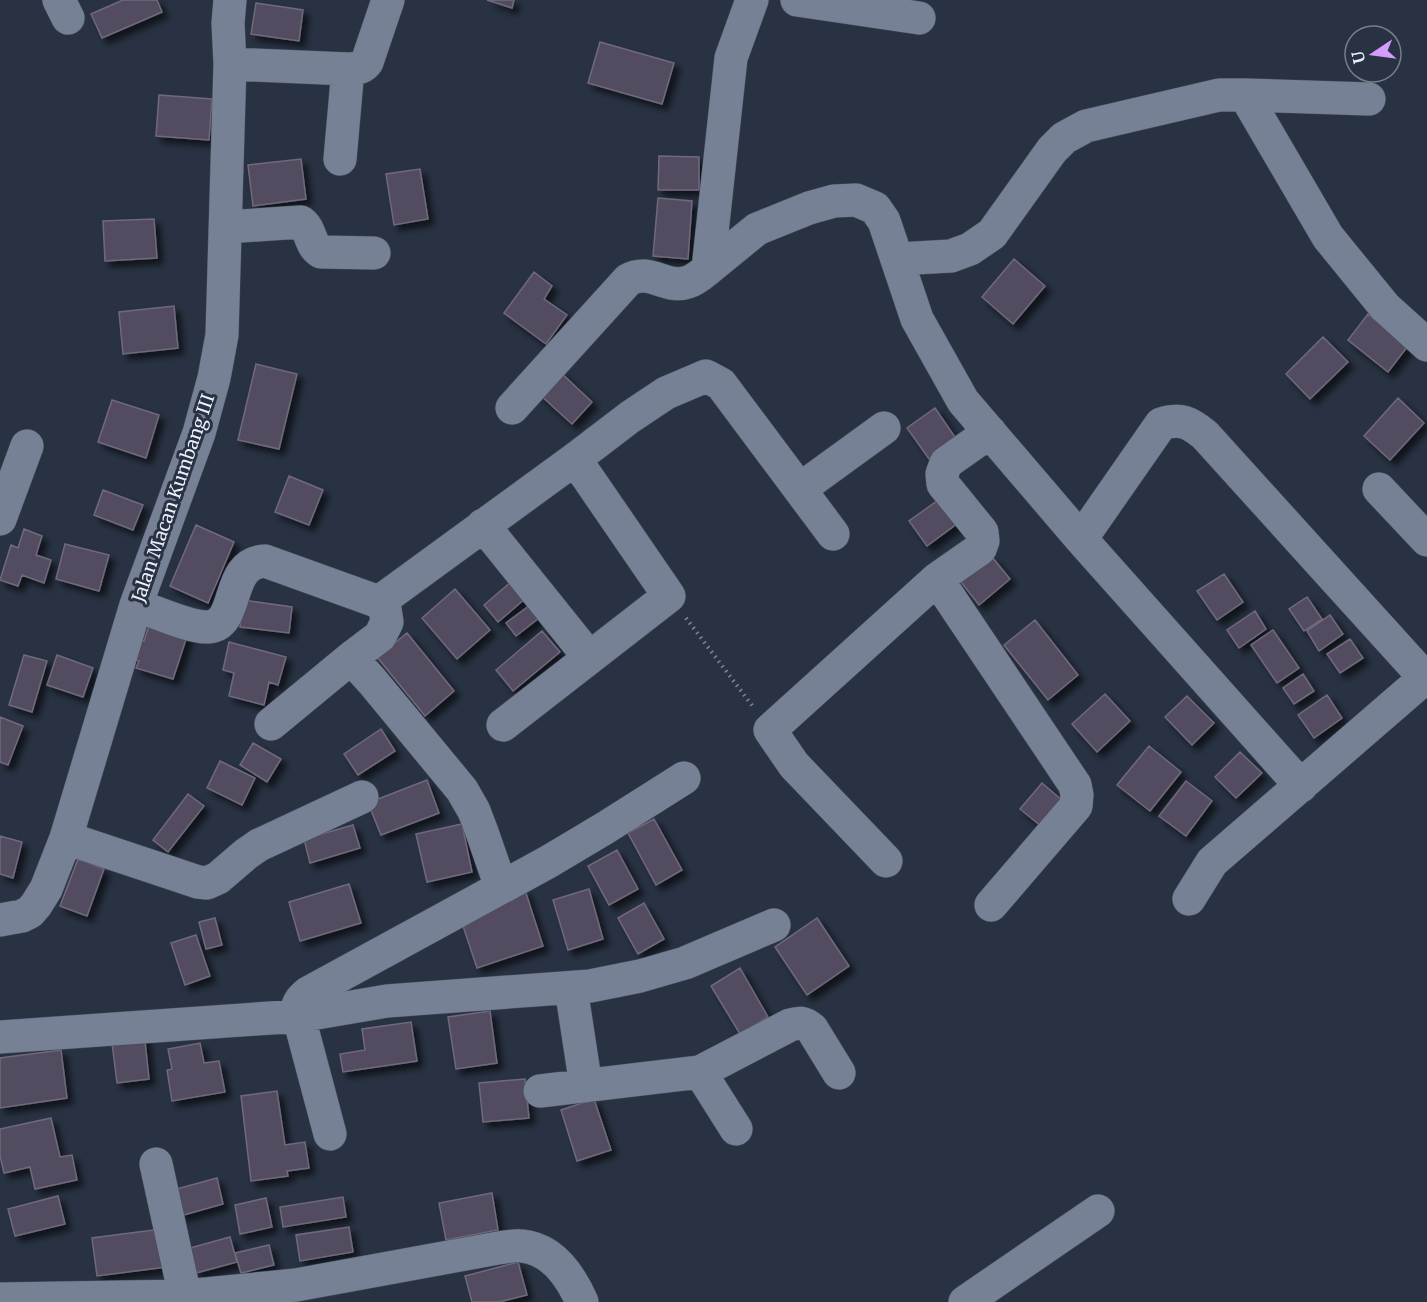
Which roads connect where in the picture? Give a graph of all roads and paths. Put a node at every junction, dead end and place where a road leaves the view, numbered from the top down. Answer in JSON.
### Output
{"nodes":[{"id":1,"x":230,"y":0,"type":"edge"},
{"id":2,"x":388,"y":0,"type":"edge"},
{"id":3,"x":752,"y":0,"type":"edge"},
{"id":4,"x":797,"y":0,"type":"edge"},
{"id":5,"x":920,"y":18,"type":"dead end"},
{"id":6,"x":230,"y":64,"type":"junction"},
{"id":7,"x":348,"y":69,"type":"junction"},
{"id":8,"x":1245,"y":95,"type":"junction"},
{"id":9,"x":1369,"y":99,"type":"dead end"},
{"id":10,"x":340,"y":159,"type":"dead end"},
{"id":11,"x":226,"y":227,"type":"junction"},
{"id":12,"x":374,"y":253,"type":"dead end"},
{"id":13,"x":897,"y":260,"type":"junction"},
{"id":14,"x":708,"y":269,"type":"junction"},
{"id":15,"x":1427,"y":345,"type":"edge"},
{"id":16,"x":512,"y":408,"type":"dead end"},
{"id":17,"x":884,"y":428,"type":"dead end"},
{"id":18,"x":990,"y":432,"type":"junction"},
{"id":19,"x":27,"y":446,"type":"dead end"},
{"id":20,"x":575,"y":459,"type":"junction"},
{"id":21,"x":800,"y":489,"type":"junction"},
{"id":22,"x":1379,"y":489,"type":"dead end"},
{"id":23,"x":0,"y":519,"type":"edge"},
{"id":24,"x":483,"y":525,"type":"junction"},
{"id":25,"x":833,"y":534,"type":"dead end"},
{"id":26,"x":1081,"y":539,"type":"junction"},
{"id":27,"x":1427,"y":540,"type":"edge"},
{"id":28,"x":937,"y":579,"type":"junction"},
{"id":29,"x":669,"y":596,"type":"junction"},
{"id":30,"x":379,"y":602,"type":"junction"},
{"id":31,"x":136,"y":605,"type":"junction"},
{"id":32,"x":589,"y":657,"type":"junction"},
{"id":33,"x":351,"y":658,"type":"junction"},
{"id":34,"x":1426,"y":677,"type":"edge"},
{"id":35,"x":272,"y":724,"type":"dead end"},
{"id":36,"x":503,"y":725,"type":"dead end"},
{"id":37,"x":770,"y":730,"type":"junction"},
{"id":38,"x":684,"y":778,"type":"dead end"},
{"id":39,"x":1301,"y":786,"type":"junction"},
{"id":40,"x":362,"y":797,"type":"dead end"},
{"id":41,"x":66,"y":838,"type":"junction"},
{"id":42,"x":886,"y":861,"type":"dead end"},
{"id":43,"x":501,"y":887,"type":"junction"},
{"id":44,"x":1189,"y":899,"type":"dead end"},
{"id":45,"x":991,"y":905,"type":"dead end"},
{"id":46,"x":0,"y":920,"type":"edge"},
{"id":47,"x":774,"y":925,"type":"dead end"},
{"id":48,"x":571,"y":987,"type":"junction"},
{"id":49,"x":299,"y":1016,"type":"junction"},
{"id":50,"x":0,"y":1037,"type":"edge"},
{"id":51,"x":700,"y":1072,"type":"junction"},
{"id":52,"x":839,"y":1073,"type":"dead end"},
{"id":53,"x":586,"y":1086,"type":"junction"},
{"id":54,"x":540,"y":1091,"type":"dead end"},
{"id":55,"x":736,"y":1129,"type":"dead end"},
{"id":56,"x":330,"y":1134,"type":"dead end"},
{"id":57,"x":156,"y":1164,"type":"dead end"},
{"id":58,"x":1098,"y":1211,"type":"dead end"},
{"id":59,"x":184,"y":1296,"type":"junction"},
{"id":60,"x":0,"y":1299,"type":"edge"},
{"id":61,"x":582,"y":1302,"type":"edge"},
{"id":62,"x":965,"y":1302,"type":"edge"}],
"edges":[{"from":1,"to":6,"type":"street","name":"Jalan Macan Kumbang III"},
{"from":2,"to":7,"type":"street"},
{"from":3,"to":14,"type":"street"},
{"from":4,"to":5,"type":"street"},
{"from":6,"to":7,"type":"street"},
{"from":6,"to":11,"type":"street","name":"Jalan Macan Kumbang III"},
{"from":7,"to":10,"type":"street"},
{"from":8,"to":9,"type":"street"},
{"from":8,"to":13,"type":"street"},
{"from":8,"to":15,"type":"street"},
{"from":11,"to":12,"type":"street"},
{"from":11,"to":31,"type":"street","name":"Jalan Macan Kumbang III"},
{"from":13,"to":14,"type":"street"},
{"from":13,"to":18,"type":"street"},
{"from":14,"to":16,"type":"street"},
{"from":17,"to":21,"type":"street"},
{"from":18,"to":26,"type":"street"},
{"from":18,"to":28,"type":"street"},
{"from":19,"to":23,"type":"street"},
{"from":20,"to":21,"type":"street"},
{"from":20,"to":24,"type":"street"},
{"from":20,"to":29,"type":"street"},
{"from":21,"to":25,"type":"street"},
{"from":22,"to":27,"type":"street"},
{"from":24,"to":30,"type":"street"},
{"from":24,"to":32,"type":"street"},
{"from":26,"to":34,"type":"street"},
{"from":26,"to":39,"type":"street"},
{"from":28,"to":37,"type":"street"},
{"from":28,"to":45,"type":"street"},
{"from":29,"to":32,"type":"street"},
{"from":29,"to":37,"type":"path"},
{"from":30,"to":31,"type":"street"},
{"from":30,"to":33,"type":"street"},
{"from":31,"to":41,"type":"street","name":"Jalan Macan Kumbang III"},
{"from":32,"to":36,"type":"street"},
{"from":33,"to":35,"type":"street"},
{"from":33,"to":43,"type":"street"},
{"from":34,"to":39,"type":"street"},
{"from":37,"to":42,"type":"street"},
{"from":38,"to":43,"type":"street"},
{"from":39,"to":44,"type":"street"},
{"from":40,"to":41,"type":"street"},
{"from":41,"to":46,"type":"street","name":"Jalan Macan Kumbang III"},
{"from":43,"to":49,"type":"street"},
{"from":47,"to":48,"type":"street"},
{"from":48,"to":49,"type":"street"},
{"from":48,"to":53,"type":"street"},
{"from":49,"to":50,"type":"street"},
{"from":49,"to":56,"type":"street"},
{"from":51,"to":52,"type":"street"},
{"from":51,"to":53,"type":"street"},
{"from":51,"to":55,"type":"street"},
{"from":53,"to":54,"type":"street"},
{"from":57,"to":59,"type":"street"},
{"from":58,"to":62,"type":"street"},
{"from":59,"to":60,"type":"street"},
{"from":59,"to":61,"type":"street"}]}
